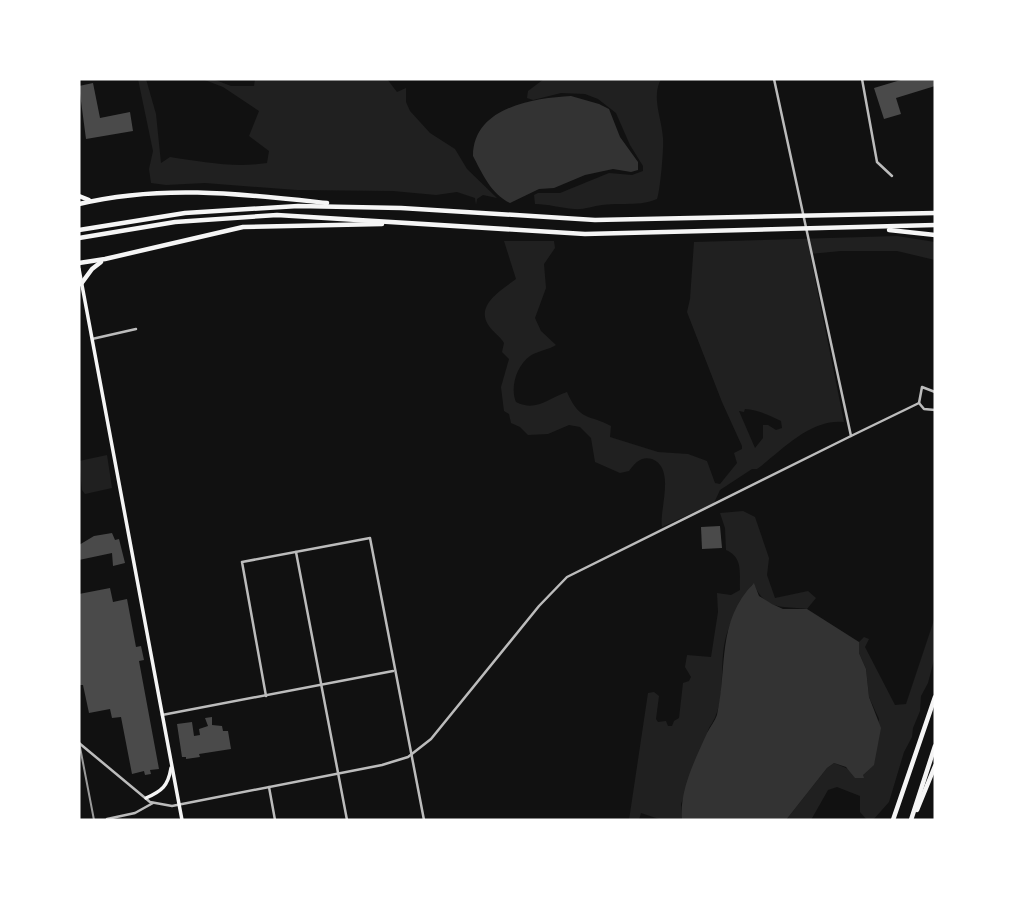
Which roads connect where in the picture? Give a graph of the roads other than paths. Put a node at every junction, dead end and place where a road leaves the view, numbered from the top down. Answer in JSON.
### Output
{"nodes":[{"id":1,"x":774,"y":79,"type":"edge"},
{"id":2,"x":862,"y":79,"type":"edge"},
{"id":3,"x":892,"y":176,"type":"dead end"},
{"id":4,"x":79,"y":196,"type":"edge"},
{"id":5,"x":93,"y":200,"type":"junction"},
{"id":6,"x":79,"y":204,"type":"edge"},
{"id":7,"x":359,"y":206,"type":"junction"},
{"id":8,"x":935,"y":211,"type":"edge"},
{"id":9,"x":401,"y":223,"type":"junction"},
{"id":10,"x":935,"y":225,"type":"edge"},
{"id":11,"x":860,"y":228,"type":"junction"},
{"id":12,"x":79,"y":230,"type":"edge"},
{"id":13,"x":935,"y":236,"type":"edge"},
{"id":14,"x":79,"y":238,"type":"edge"},
{"id":15,"x":105,"y":259,"type":"junction"},
{"id":16,"x":79,"y":263,"type":"edge"},
{"id":17,"x":79,"y":269,"type":"edge"},
{"id":18,"x":82,"y":285,"type":"junction"},
{"id":19,"x":136,"y":329,"type":"dead end"},
{"id":20,"x":92,"y":338,"type":"junction"},
{"id":21,"x":935,"y":392,"type":"edge"},
{"id":22,"x":919,"y":403,"type":"junction"},
{"id":23,"x":935,"y":410,"type":"edge"},
{"id":24,"x":851,"y":436,"type":"junction"},
{"id":25,"x":296,"y":551,"type":"junction"},
{"id":26,"x":394,"y":671,"type":"junction"},
{"id":27,"x":321,"y":684,"type":"junction"},
{"id":28,"x":266,"y":696,"type":"junction"},
{"id":29,"x":935,"y":697,"type":"edge"},
{"id":30,"x":162,"y":715,"type":"junction"},
{"id":31,"x":79,"y":743,"type":"edge"},
{"id":32,"x":935,"y":746,"type":"edge"},
{"id":33,"x":410,"y":755,"type":"junction"},
{"id":34,"x":172,"y":766,"type":"junction"},
{"id":35,"x":935,"y":766,"type":"edge"},
{"id":36,"x":337,"y":773,"type":"junction"},
{"id":37,"x":269,"y":787,"type":"junction"},
{"id":38,"x":146,"y":798,"type":"junction"},
{"id":39,"x":153,"y":803,"type":"junction"},
{"id":40,"x":179,"y":806,"type":"junction"},
{"id":41,"x":107,"y":819,"type":"edge"},
{"id":42,"x":182,"y":820,"type":"edge"},
{"id":43,"x":275,"y":820,"type":"edge"},
{"id":44,"x":347,"y":820,"type":"edge"},
{"id":45,"x":424,"y":820,"type":"edge"},
{"id":46,"x":893,"y":820,"type":"edge"},
{"id":47,"x":912,"y":820,"type":"edge"}],
"edges":[{"from":1,"to":24,"type":"street"},
{"from":2,"to":3,"type":"street"},
{"from":4,"to":5,"type":"highway"},
{"from":5,"to":6,"type":"highway"},
{"from":5,"to":7,"type":"highway"},
{"from":7,"to":8,"type":"highway"},
{"from":7,"to":12,"type":"highway"},
{"from":9,"to":11,"type":"highway"},
{"from":9,"to":14,"type":"highway"},
{"from":9,"to":15,"type":"highway"},
{"from":10,"to":11,"type":"highway"},
{"from":11,"to":13,"type":"highway"},
{"from":15,"to":16,"type":"highway"},
{"from":15,"to":18,"type":"highway"},
{"from":17,"to":18,"type":"main road"},
{"from":18,"to":20,"type":"main road"},
{"from":19,"to":20,"type":"street"},
{"from":20,"to":30,"type":"main road"},
{"from":21,"to":22,"type":"street"},
{"from":22,"to":23,"type":"street"},
{"from":22,"to":24,"type":"street"},
{"from":24,"to":33,"type":"street"},
{"from":25,"to":26,"type":"street"},
{"from":25,"to":27,"type":"street"},
{"from":25,"to":28,"type":"street"},
{"from":26,"to":27,"type":"street"},
{"from":26,"to":33,"type":"street"},
{"from":27,"to":28,"type":"street"},
{"from":27,"to":36,"type":"street"},
{"from":28,"to":30,"type":"street"},
{"from":29,"to":46,"type":"highway"},
{"from":30,"to":34,"type":"main road"},
{"from":31,"to":38,"type":"street"},
{"from":32,"to":47,"type":"highway"},
{"from":33,"to":36,"type":"street"},
{"from":33,"to":45,"type":"street"},
{"from":34,"to":38,"type":"main road"},
{"from":34,"to":40,"type":"main road"},
{"from":35,"to":47,"type":"highway"},
{"from":36,"to":37,"type":"street"},
{"from":36,"to":44,"type":"street"},
{"from":37,"to":40,"type":"street"},
{"from":37,"to":43,"type":"street"},
{"from":38,"to":39,"type":"street"},
{"from":39,"to":40,"type":"street"},
{"from":39,"to":41,"type":"street"},
{"from":40,"to":42,"type":"main road"}]}
